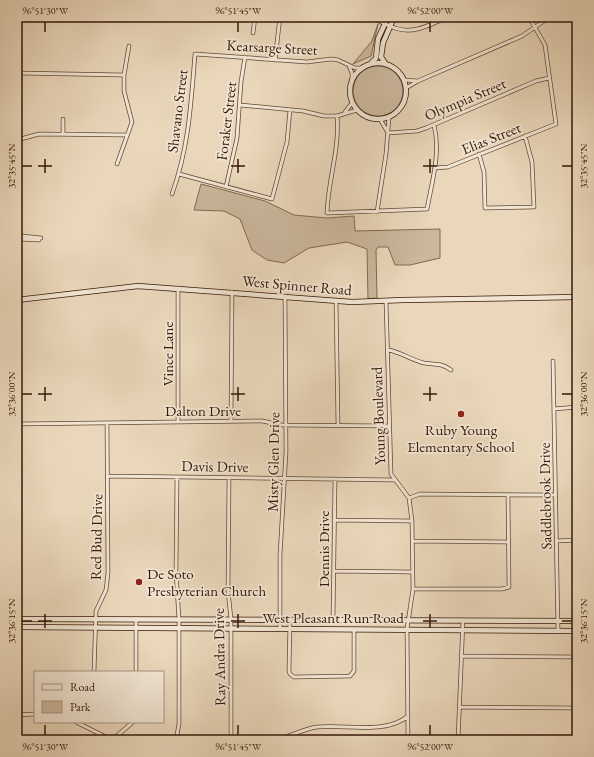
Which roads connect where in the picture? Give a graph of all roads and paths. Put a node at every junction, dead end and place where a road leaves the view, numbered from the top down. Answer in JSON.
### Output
{"nodes":[{"id":1,"x":255,"y":17,"type":"edge"},
{"id":2,"x":280,"y":17,"type":"edge"},
{"id":3,"x":369,"y":17,"type":"edge"},
{"id":4,"x":388,"y":17,"type":"edge"},
{"id":5,"x":394,"y":17,"type":"edge"},
{"id":6,"x":448,"y":17,"type":"edge"},
{"id":7,"x":529,"y":17,"type":"edge"},
{"id":8,"x":550,"y":17,"type":"edge"},
{"id":9,"x":388,"y":25,"type":"junction"},
{"id":10,"x":536,"y":28,"type":"junction"},
{"id":11,"x":253,"y":33,"type":"dead end"},
{"id":12,"x":129,"y":46,"type":"dead end"},
{"id":13,"x":195,"y":54,"type":"joint"},
{"id":14,"x":245,"y":57,"type":"junction"},
{"id":15,"x":275,"y":60,"type":"junction"},
{"id":16,"x":371,"y":64,"type":"junction"},
{"id":17,"x":386,"y":64,"type":"junction"},
{"id":18,"x":348,"y":65,"type":"junction"},
{"id":19,"x":362,"y":68,"type":"junction"},
{"id":20,"x":17,"y":73,"type":"edge"},
{"id":21,"x":124,"y":75,"type":"junction"},
{"id":22,"x":549,"y":78,"type":"junction"},
{"id":23,"x":352,"y":80,"type":"junction"},
{"id":24,"x":404,"y":80,"type":"junction"},
{"id":25,"x":418,"y":81,"type":"junction"},
{"id":26,"x":406,"y":88,"type":"junction"},
{"id":27,"x":352,"y":103,"type":"junction"},
{"id":28,"x":240,"y":105,"type":"junction"},
{"id":29,"x":290,"y":110,"type":"junction"},
{"id":30,"x":357,"y":110,"type":"junction"},
{"id":31,"x":344,"y":113,"type":"junction"},
{"id":32,"x":337,"y":116,"type":"junction"},
{"id":33,"x":389,"y":117,"type":"junction"},
{"id":34,"x":63,"y":119,"type":"dead end"},
{"id":35,"x":380,"y":119,"type":"junction"},
{"id":36,"x":434,"y":125,"type":"junction"},
{"id":37,"x":388,"y":133,"type":"junction"},
{"id":38,"x":63,"y":135,"type":"junction"},
{"id":39,"x":127,"y":135,"type":"junction"},
{"id":40,"x":525,"y":136,"type":"junction"},
{"id":41,"x":17,"y":140,"type":"edge"},
{"id":42,"x":480,"y":154,"type":"junction"},
{"id":43,"x":117,"y":164,"type":"dead end"},
{"id":44,"x":435,"y":168,"type":"junction"},
{"id":45,"x":179,"y":174,"type":"junction"},
{"id":46,"x":226,"y":187,"type":"junction"},
{"id":47,"x":172,"y":194,"type":"dead end"},
{"id":48,"x":377,"y":212,"type":"junction"},
{"id":49,"x":17,"y":238,"type":"edge"},
{"id":50,"x":41,"y":239,"type":"dead end"},
{"id":51,"x":178,"y":288,"type":"junction"},
{"id":52,"x":232,"y":292,"type":"junction"},
{"id":53,"x":285,"y":296,"type":"junction"},
{"id":54,"x":577,"y":297,"type":"edge"},
{"id":55,"x":17,"y":300,"type":"edge"},
{"id":56,"x":336,"y":301,"type":"junction"},
{"id":57,"x":386,"y":301,"type":"junction"},
{"id":58,"x":388,"y":350,"type":"junction"},
{"id":59,"x":554,"y":361,"type":"dead end"},
{"id":60,"x":451,"y":370,"type":"dead end"},
{"id":61,"x":577,"y":408,"type":"edge"},
{"id":62,"x":554,"y":409,"type":"junction"},
{"id":63,"x":178,"y":421,"type":"junction"},
{"id":64,"x":231,"y":421,"type":"junction"},
{"id":65,"x":17,"y":424,"type":"edge"},
{"id":66,"x":107,"y":424,"type":"junction"},
{"id":67,"x":285,"y":425,"type":"junction"},
{"id":68,"x":338,"y":426,"type":"junction"},
{"id":69,"x":389,"y":426,"type":"junction"},
{"id":70,"x":108,"y":476,"type":"junction"},
{"id":71,"x":177,"y":477,"type":"junction"},
{"id":72,"x":229,"y":478,"type":"junction"},
{"id":73,"x":284,"y":478,"type":"junction"},
{"id":74,"x":335,"y":479,"type":"junction"},
{"id":75,"x":394,"y":480,"type":"junction"},
{"id":76,"x":508,"y":494,"type":"junction"},
{"id":77,"x":556,"y":495,"type":"junction"},
{"id":78,"x":409,"y":498,"type":"junction"},
{"id":79,"x":334,"y":520,"type":"junction"},
{"id":80,"x":412,"y":521,"type":"junction"},
{"id":81,"x":577,"y":540,"type":"edge"},
{"id":82,"x":412,"y":541,"type":"junction"},
{"id":83,"x":556,"y":541,"type":"junction"},
{"id":84,"x":508,"y":542,"type":"junction"},
{"id":85,"x":334,"y":571,"type":"junction"},
{"id":86,"x":412,"y":572,"type":"junction"},
{"id":87,"x":413,"y":589,"type":"junction"},
{"id":88,"x":17,"y":619,"type":"edge"},
{"id":89,"x":95,"y":619,"type":"junction"},
{"id":90,"x":136,"y":619,"type":"junction"},
{"id":91,"x":179,"y":619,"type":"junction"},
{"id":92,"x":230,"y":619,"type":"junction"},
{"id":93,"x":280,"y":620,"type":"junction"},
{"id":94,"x":290,"y":620,"type":"junction"},
{"id":95,"x":333,"y":620,"type":"junction"},
{"id":96,"x":409,"y":620,"type":"junction"},
{"id":97,"x":462,"y":620,"type":"junction"},
{"id":98,"x":558,"y":621,"type":"junction"},
{"id":99,"x":577,"y":621,"type":"edge"},
{"id":100,"x":17,"y":627,"type":"edge"},
{"id":101,"x":94,"y":627,"type":"junction"},
{"id":102,"x":136,"y":628,"type":"junction"},
{"id":103,"x":179,"y":628,"type":"junction"},
{"id":104,"x":230,"y":628,"type":"junction"},
{"id":105,"x":280,"y":629,"type":"junction"},
{"id":106,"x":290,"y":629,"type":"junction"},
{"id":107,"x":354,"y":629,"type":"junction"},
{"id":108,"x":407,"y":629,"type":"junction"},
{"id":109,"x":462,"y":630,"type":"junction"},
{"id":110,"x":558,"y":630,"type":"junction"},
{"id":111,"x":577,"y":631,"type":"edge"},
{"id":112,"x":461,"y":656,"type":"junction"},
{"id":113,"x":577,"y":657,"type":"edge"},
{"id":114,"x":94,"y":671,"type":"edge"},
{"id":115,"x":136,"y":671,"type":"edge"},
{"id":116,"x":459,"y":707,"type":"junction"},
{"id":117,"x":577,"y":708,"type":"edge"},
{"id":118,"x":34,"y":714,"type":"edge"},
{"id":119,"x":17,"y":715,"type":"edge"},
{"id":120,"x":408,"y":716,"type":"junction"},
{"id":121,"x":78,"y":723,"type":"edge"},
{"id":122,"x":132,"y":723,"type":"edge"},
{"id":123,"x":112,"y":740,"type":"edge"},
{"id":124,"x":176,"y":740,"type":"edge"},
{"id":125,"x":230,"y":740,"type":"edge"},
{"id":126,"x":275,"y":740,"type":"edge"},
{"id":127,"x":408,"y":740,"type":"edge"},
{"id":128,"x":458,"y":740,"type":"edge"}],
"edges":[{"from":1,"to":11,"type":"street"},
{"from":2,"to":15,"type":"street"},
{"from":3,"to":9,"type":"street"},
{"from":4,"to":9,"type":"main road"},
{"from":5,"to":9,"type":"main road"},
{"from":6,"to":9,"type":"street"},
{"from":7,"to":10,"type":"street"},
{"from":8,"to":10,"type":"street"},
{"from":9,"to":16,"type":"main road"},
{"from":9,"to":17,"type":"main road"},
{"from":10,"to":22,"type":"street"},
{"from":10,"to":25,"type":"street"},
{"from":12,"to":21,"type":"street"},
{"from":13,"to":14,"type":"street","name":"Kearsarge Street"},
{"from":13,"to":45,"type":"street","name":"Shavano Street"},
{"from":14,"to":15,"type":"street","name":"Kearsarge Street"},
{"from":14,"to":28,"type":"street","name":"Foraker Street"},
{"from":15,"to":18,"type":"street","name":"Kearsarge Street"},
{"from":16,"to":17,"type":"main road"},
{"from":16,"to":19,"type":"main road"},
{"from":17,"to":24,"type":"main road"},
{"from":18,"to":19,"type":"street","name":"Kearsarge Street"},
{"from":18,"to":23,"type":"street"},
{"from":19,"to":23,"type":"main road"},
{"from":20,"to":21,"type":"street"},
{"from":21,"to":39,"type":"street"},
{"from":22,"to":36,"type":"street","name":"Olympia Street"},
{"from":22,"to":40,"type":"street","name":"Elias Street"},
{"from":23,"to":27,"type":"main road"},
{"from":24,"to":25,"type":"street"},
{"from":24,"to":26,"type":"main road"},
{"from":25,"to":26,"type":"street"},
{"from":26,"to":33,"type":"main road"},
{"from":27,"to":30,"type":"main road"},
{"from":27,"to":31,"type":"street"},
{"from":28,"to":29,"type":"street"},
{"from":28,"to":46,"type":"street","name":"Foraker Street"},
{"from":29,"to":32,"type":"street"},
{"from":29,"to":46,"type":"street"},
{"from":30,"to":31,"type":"street"},
{"from":30,"to":35,"type":"main road"},
{"from":31,"to":32,"type":"street"},
{"from":32,"to":48,"type":"street"},
{"from":33,"to":35,"type":"main road"},
{"from":33,"to":37,"type":"street"},
{"from":34,"to":38,"type":"street"},
{"from":35,"to":37,"type":"street"},
{"from":36,"to":37,"type":"street","name":"Olympia Street"},
{"from":36,"to":44,"type":"street"},
{"from":37,"to":48,"type":"street"},
{"from":38,"to":39,"type":"street"},
{"from":38,"to":41,"type":"street"},
{"from":39,"to":43,"type":"street"},
{"from":40,"to":42,"type":"street","name":"Elias Street"},
{"from":40,"to":42,"type":"street"},
{"from":42,"to":44,"type":"street","name":"Elias Street"},
{"from":44,"to":48,"type":"street"},
{"from":45,"to":46,"type":"street"},
{"from":45,"to":47,"type":"street","name":"Shavano Street"},
{"from":49,"to":50,"type":"street"},
{"from":51,"to":52,"type":"main road","name":"West Spinner Road"},
{"from":51,"to":55,"type":"main road","name":"West Spinner Road"},
{"from":51,"to":63,"type":"street","name":"Vince Lane"},
{"from":52,"to":53,"type":"main road","name":"West Spinner Road"},
{"from":52,"to":64,"type":"street"},
{"from":53,"to":56,"type":"main road","name":"West Spinner Road"},
{"from":53,"to":67,"type":"street","name":"Misty Glen Drive"},
{"from":54,"to":57,"type":"main road","name":"West Spinner Road"},
{"from":56,"to":57,"type":"main road","name":"West Spinner Road"},
{"from":56,"to":68,"type":"street"},
{"from":57,"to":58,"type":"street","name":"Young Boulevard"},
{"from":58,"to":60,"type":"street"},
{"from":58,"to":69,"type":"street","name":"Young Boulevard"},
{"from":59,"to":62,"type":"street","name":"Saddlebrook Drive"},
{"from":61,"to":62,"type":"street"},
{"from":62,"to":77,"type":"street","name":"Saddlebrook Drive"},
{"from":63,"to":64,"type":"street","name":"Dalton Drive"},
{"from":63,"to":66,"type":"street","name":"Dalton Drive"},
{"from":64,"to":67,"type":"street","name":"Dalton Drive"},
{"from":65,"to":66,"type":"street","name":"Dalton Drive"},
{"from":66,"to":70,"type":"street","name":"Red Bud Drive"},
{"from":67,"to":68,"type":"street","name":"Dalton Drive"},
{"from":67,"to":73,"type":"street","name":"Misty Glen Drive"},
{"from":68,"to":69,"type":"street","name":"Dalton Drive"},
{"from":69,"to":75,"type":"street","name":"Young Boulevard"},
{"from":70,"to":71,"type":"street","name":"Davis Drive"},
{"from":70,"to":89,"type":"street","name":"Red Bud Drive"},
{"from":71,"to":72,"type":"street","name":"Davis Drive"},
{"from":71,"to":91,"type":"street"},
{"from":72,"to":73,"type":"street","name":"Davis Drive"},
{"from":72,"to":92,"type":"street","name":"Ray Andra Drive"},
{"from":73,"to":74,"type":"street","name":"Davis Drive"},
{"from":73,"to":93,"type":"street","name":"Misty Glen Drive"},
{"from":74,"to":75,"type":"street","name":"Davis Drive"},
{"from":74,"to":79,"type":"street","name":"Dennis Drive"},
{"from":75,"to":78,"type":"street","name":"Young Boulevard"},
{"from":76,"to":77,"type":"street"},
{"from":76,"to":78,"type":"street"},
{"from":76,"to":84,"type":"street"},
{"from":77,"to":83,"type":"street","name":"Saddlebrook Drive"},
{"from":78,"to":80,"type":"street"},
{"from":79,"to":80,"type":"street"},
{"from":79,"to":85,"type":"street","name":"Dennis Drive"},
{"from":80,"to":82,"type":"street"},
{"from":81,"to":83,"type":"street"},
{"from":82,"to":84,"type":"street"},
{"from":82,"to":86,"type":"street"},
{"from":83,"to":98,"type":"street","name":"Saddlebrook Drive"},
{"from":84,"to":87,"type":"street"},
{"from":85,"to":86,"type":"street"},
{"from":85,"to":95,"type":"street","name":"Dennis Drive"},
{"from":86,"to":87,"type":"street"},
{"from":87,"to":96,"type":"street"},
{"from":88,"to":89,"type":"main road","name":"West Pleasant Run Road"},
{"from":89,"to":90,"type":"main road","name":"West Pleasant Run Road"},
{"from":89,"to":101,"type":"street","name":"Red Bud Drive"},
{"from":90,"to":91,"type":"main road","name":"West Pleasant Run Road"},
{"from":90,"to":102,"type":"street"},
{"from":91,"to":92,"type":"main road","name":"West Pleasant Run Road"},
{"from":91,"to":103,"type":"street"},
{"from":92,"to":93,"type":"main road","name":"West Pleasant Run Road"},
{"from":92,"to":104,"type":"street","name":"Ray Andra Drive"},
{"from":93,"to":94,"type":"main road","name":"West Pleasant Run Road"},
{"from":93,"to":105,"type":"street","name":"Misty Glen Drive"},
{"from":94,"to":95,"type":"main road","name":"West Pleasant Run Road"},
{"from":94,"to":106,"type":"street"},
{"from":95,"to":96,"type":"main road","name":"West Pleasant Run Road"},
{"from":96,"to":97,"type":"main road","name":"West Pleasant Run Road"},
{"from":96,"to":108,"type":"street"},
{"from":97,"to":98,"type":"main road","name":"West Pleasant Run Road"},
{"from":97,"to":109,"type":"street"},
{"from":98,"to":99,"type":"main road","name":"West Pleasant Run Road"},
{"from":98,"to":110,"type":"street","name":"Saddlebrook Drive"},
{"from":100,"to":101,"type":"main road","name":"West Pleasant Run Road"},
{"from":101,"to":102,"type":"main road","name":"West Pleasant Run Road"},
{"from":101,"to":114,"type":"street","name":"Red Bud Drive"},
{"from":102,"to":103,"type":"main road","name":"West Pleasant Run Road"},
{"from":102,"to":115,"type":"street"},
{"from":103,"to":104,"type":"main road","name":"West Pleasant Run Road"},
{"from":103,"to":124,"type":"street"},
{"from":104,"to":105,"type":"main road","name":"West Pleasant Run Road"},
{"from":104,"to":125,"type":"street","name":"Ray Andra Drive"},
{"from":105,"to":106,"type":"main road","name":"West Pleasant Run Road"},
{"from":106,"to":107,"type":"main road","name":"West Pleasant Run Road"},
{"from":106,"to":107,"type":"street"},
{"from":107,"to":108,"type":"main road","name":"West Pleasant Run Road"},
{"from":108,"to":109,"type":"main road","name":"West Pleasant Run Road"},
{"from":108,"to":120,"type":"street"},
{"from":109,"to":110,"type":"main road","name":"West Pleasant Run Road"},
{"from":109,"to":112,"type":"street"},
{"from":110,"to":111,"type":"main road","name":"West Pleasant Run Road"},
{"from":112,"to":113,"type":"street"},
{"from":112,"to":116,"type":"street"},
{"from":116,"to":117,"type":"street"},
{"from":116,"to":128,"type":"street"},
{"from":118,"to":119,"type":"street"},
{"from":120,"to":126,"type":"street"},
{"from":120,"to":127,"type":"street"},
{"from":121,"to":123,"type":"street"},
{"from":122,"to":123,"type":"street"}]}
